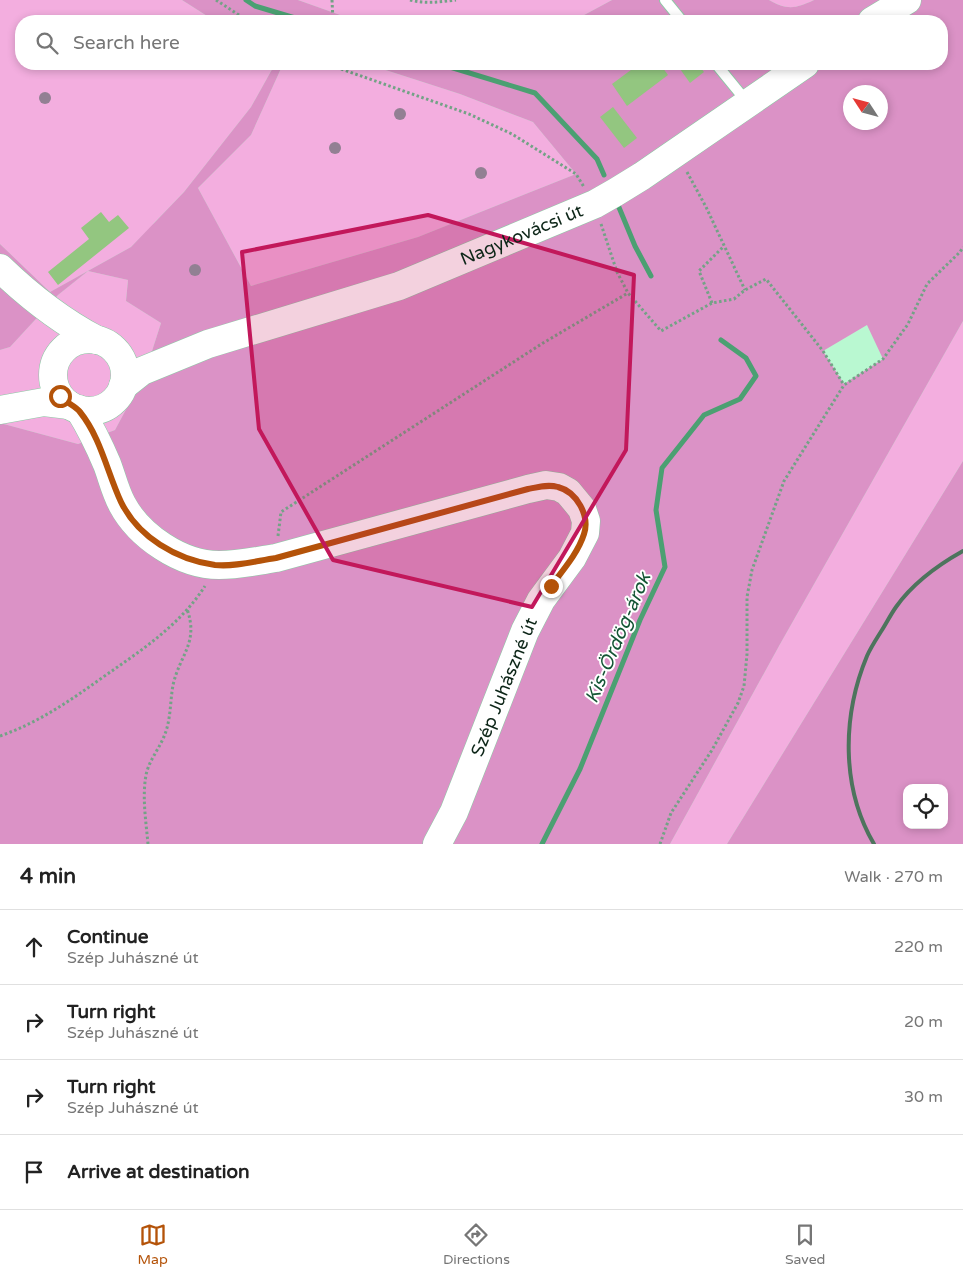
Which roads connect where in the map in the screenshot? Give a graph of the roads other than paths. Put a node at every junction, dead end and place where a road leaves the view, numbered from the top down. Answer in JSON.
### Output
{"nodes":[{"id":1,"x":665,"y":0,"type":"edge"},
{"id":2,"x":907,"y":0,"type":"edge"},
{"id":3,"x":677,"y":15,"type":"edge"},
{"id":4,"x":882,"y":15,"type":"edge"},
{"id":5,"x":721,"y":70,"type":"edge"},
{"id":6,"x":796,"y":70,"type":"edge"},
{"id":7,"x":747,"y":102,"type":"junction"},
{"id":8,"x":0,"y":268,"type":"edge"},
{"id":9,"x":21,"y":288,"type":"junction"},
{"id":10,"x":208,"y":344,"type":"junction"},
{"id":11,"x":106,"y":345,"type":"junction"},
{"id":12,"x":55,"y":365,"type":"junction"},
{"id":13,"x":117,"y":395,"type":"junction"},
{"id":14,"x":0,"y":403,"type":"edge"},
{"id":15,"x":74,"y":407,"type":"junction"},
{"id":16,"x":0,"y":410,"type":"edge"},
{"id":17,"x":108,"y":466,"type":"junction"},
{"id":18,"x":437,"y":844,"type":"edge"}],
"edges":[{"from":1,"to":3,"type":"lane"},
{"from":2,"to":4,"type":"street"},
{"from":5,"to":7,"type":"lane"},
{"from":6,"to":7,"type":"street","name":"Nagykovácsi út"},
{"from":7,"to":10,"type":"street","name":"Nagykovácsi út"},
{"from":8,"to":9,"type":"street"},
{"from":9,"to":11,"type":"street"},
{"from":9,"to":12,"type":"street"},
{"from":10,"to":11,"type":"street","name":"Nagykovácsi út"},
{"from":10,"to":13,"type":"street","name":"Nagykovácsi út"},
{"from":11,"to":12,"type":"street"},
{"from":11,"to":13,"type":"street"},
{"from":12,"to":14,"type":"street"},
{"from":12,"to":15,"type":"street"},
{"from":13,"to":15,"type":"street"},
{"from":13,"to":17,"type":"street","name":"Szép Juhászné út"},
{"from":15,"to":16,"type":"street"},
{"from":15,"to":17,"type":"street","name":"Szép Juhászné út"},
{"from":17,"to":18,"type":"street","name":"Szép Juhászné út"}]}
